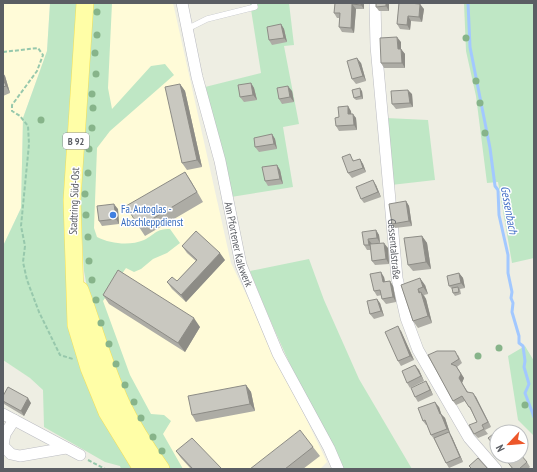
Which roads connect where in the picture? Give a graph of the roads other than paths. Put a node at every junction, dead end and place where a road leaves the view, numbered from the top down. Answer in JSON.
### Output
{"nodes":[{"id":1,"x":85,"y":3,"type":"edge"},
{"id":2,"x":182,"y":3,"type":"edge"},
{"id":3,"x":254,"y":3,"type":"edge"},
{"id":4,"x":375,"y":3,"type":"edge"},
{"id":5,"x":187,"y":29,"type":"junction"},
{"id":6,"x":76,"y":279,"type":"junction"},
{"id":7,"x":3,"y":414,"type":"edge"},
{"id":8,"x":14,"y":420,"type":"junction"},
{"id":9,"x":3,"y":446,"type":"edge"},
{"id":10,"x":66,"y":448,"type":"junction"},
{"id":11,"x":80,"y":455,"type":"road end"},
{"id":12,"x":142,"y":469,"type":"edge"},
{"id":13,"x":161,"y":469,"type":"edge"},
{"id":14,"x":338,"y":469,"type":"edge"},
{"id":15,"x":496,"y":469,"type":"edge"}],
"edges":[{"from":1,"to":6,"type":"main road","name":"Stadtring Süd-Ost","number":"B 92"},
{"from":2,"to":5,"type":"street","name":"Am Pfortener Kalkwerk"},
{"from":3,"to":5,"type":"lane"},
{"from":4,"to":15,"type":"street","name":"Gessentalstraße"},
{"from":5,"to":14,"type":"street","name":"Am Pfortener Kalkwerk"},
{"from":6,"to":12,"type":"main road","name":"Stadtring Süd-Ost","number":"B 92"},
{"from":6,"to":13,"type":"main road","name":"Stadtring Süd-Ost","number":"B 92"},
{"from":7,"to":8,"type":"street"},
{"from":8,"to":9,"type":"street"},
{"from":8,"to":10,"type":"street"},
{"from":9,"to":10,"type":"street"},
{"from":10,"to":11,"type":"street"}]}
